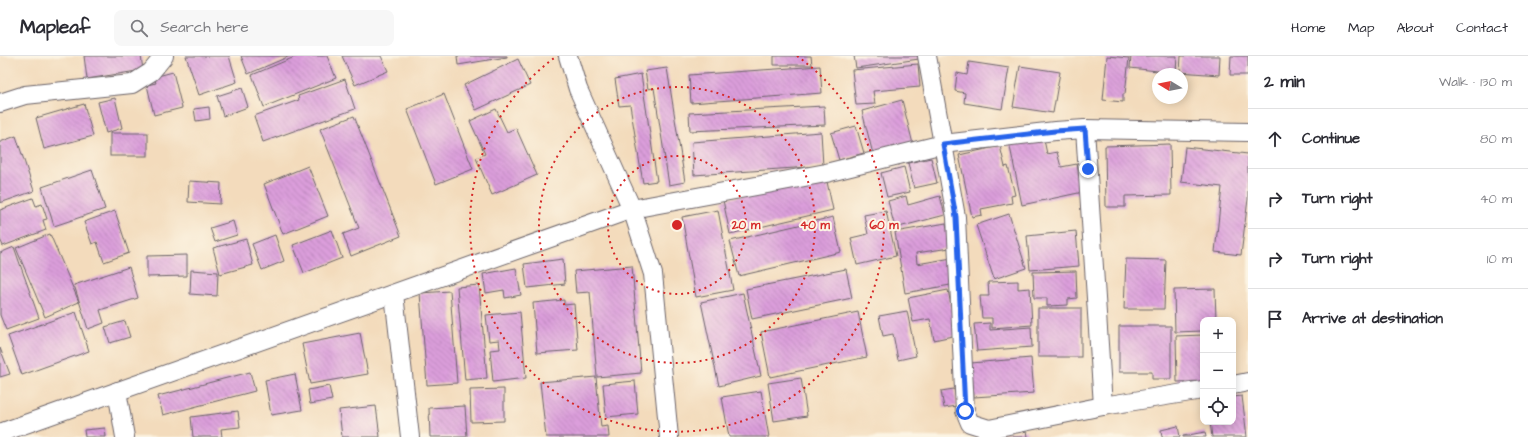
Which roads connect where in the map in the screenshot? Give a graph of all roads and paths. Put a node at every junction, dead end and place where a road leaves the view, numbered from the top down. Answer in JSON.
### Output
{"nodes":[{"id":1,"x":164,"y":56,"type":"edge"},
{"id":2,"x":568,"y":56,"type":"edge"},
{"id":3,"x":927,"y":56,"type":"edge"},
{"id":4,"x":0,"y":103,"type":"edge"},
{"id":5,"x":1085,"y":129,"type":"junction"},
{"id":6,"x":1248,"y":132,"type":"edge"},
{"id":7,"x":943,"y":144,"type":"junction"},
{"id":8,"x":632,"y":209,"type":"junction"},
{"id":9,"x":394,"y":294,"type":"junction"},
{"id":10,"x":1248,"y":382,"type":"edge"},
{"id":11,"x":1236,"y":384,"type":"edge"},
{"id":12,"x":1200,"y":390,"type":"edge"},
{"id":13,"x":117,"y":392,"type":"junction"},
{"id":14,"x":1103,"y":406,"type":"junction"},
{"id":15,"x":0,"y":433,"type":"edge"},
{"id":16,"x":124,"y":437,"type":"edge"},
{"id":17,"x":410,"y":437,"type":"edge"},
{"id":18,"x":669,"y":437,"type":"edge"}],
"edges":[{"from":1,"to":4,"type":"street"},
{"from":2,"to":8,"type":"street"},
{"from":3,"to":7,"type":"street"},
{"from":5,"to":6,"type":"street"},
{"from":5,"to":7,"type":"street"},
{"from":5,"to":14,"type":"street"},
{"from":7,"to":8,"type":"street"},
{"from":7,"to":14,"type":"street"},
{"from":8,"to":9,"type":"street"},
{"from":8,"to":18,"type":"street"},
{"from":9,"to":13,"type":"street"},
{"from":9,"to":17,"type":"street"},
{"from":10,"to":11,"type":"street"},
{"from":12,"to":14,"type":"street"},
{"from":13,"to":15,"type":"street"},
{"from":13,"to":16,"type":"street"}]}
